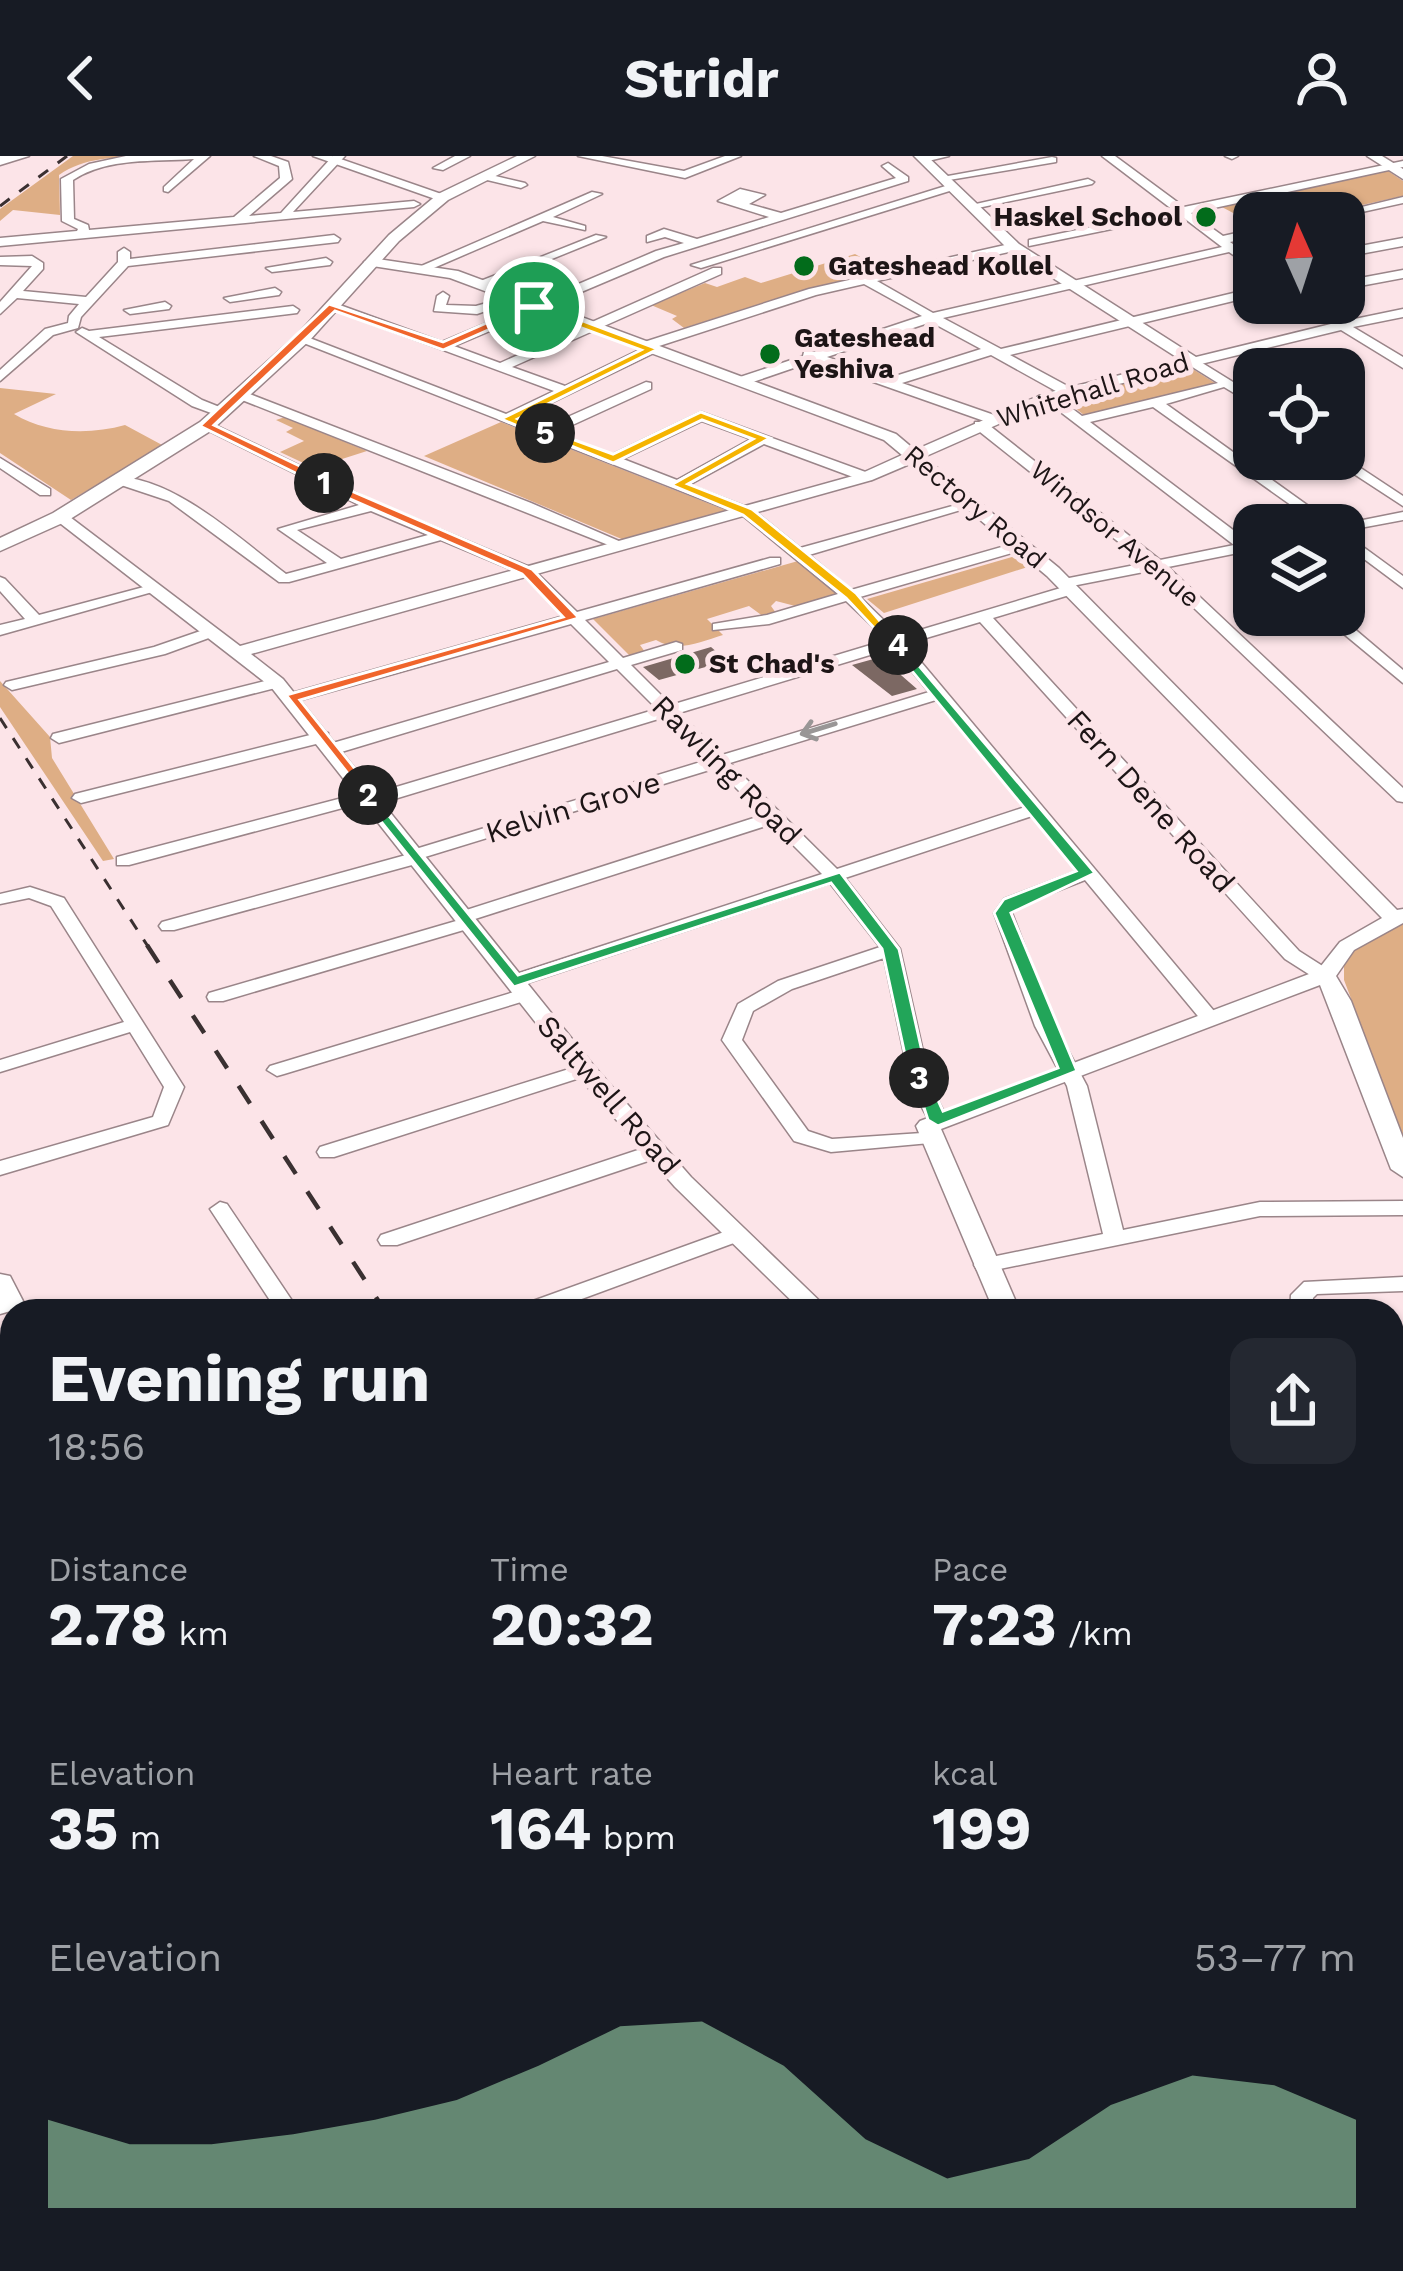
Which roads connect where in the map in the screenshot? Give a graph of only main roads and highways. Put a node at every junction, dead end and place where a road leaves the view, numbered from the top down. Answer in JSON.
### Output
{"nodes":[{"id":1,"x":20,"y":156,"type":"edge"},
{"id":2,"x":528,"y":156,"type":"edge"},
{"id":3,"x":0,"y":160,"type":"edge"},
{"id":4,"x":0,"y":545,"type":"edge"}],
"edges":[{"from":1,"to":3,"type":"highway"},
{"from":2,"to":4,"type":"main road"}]}
